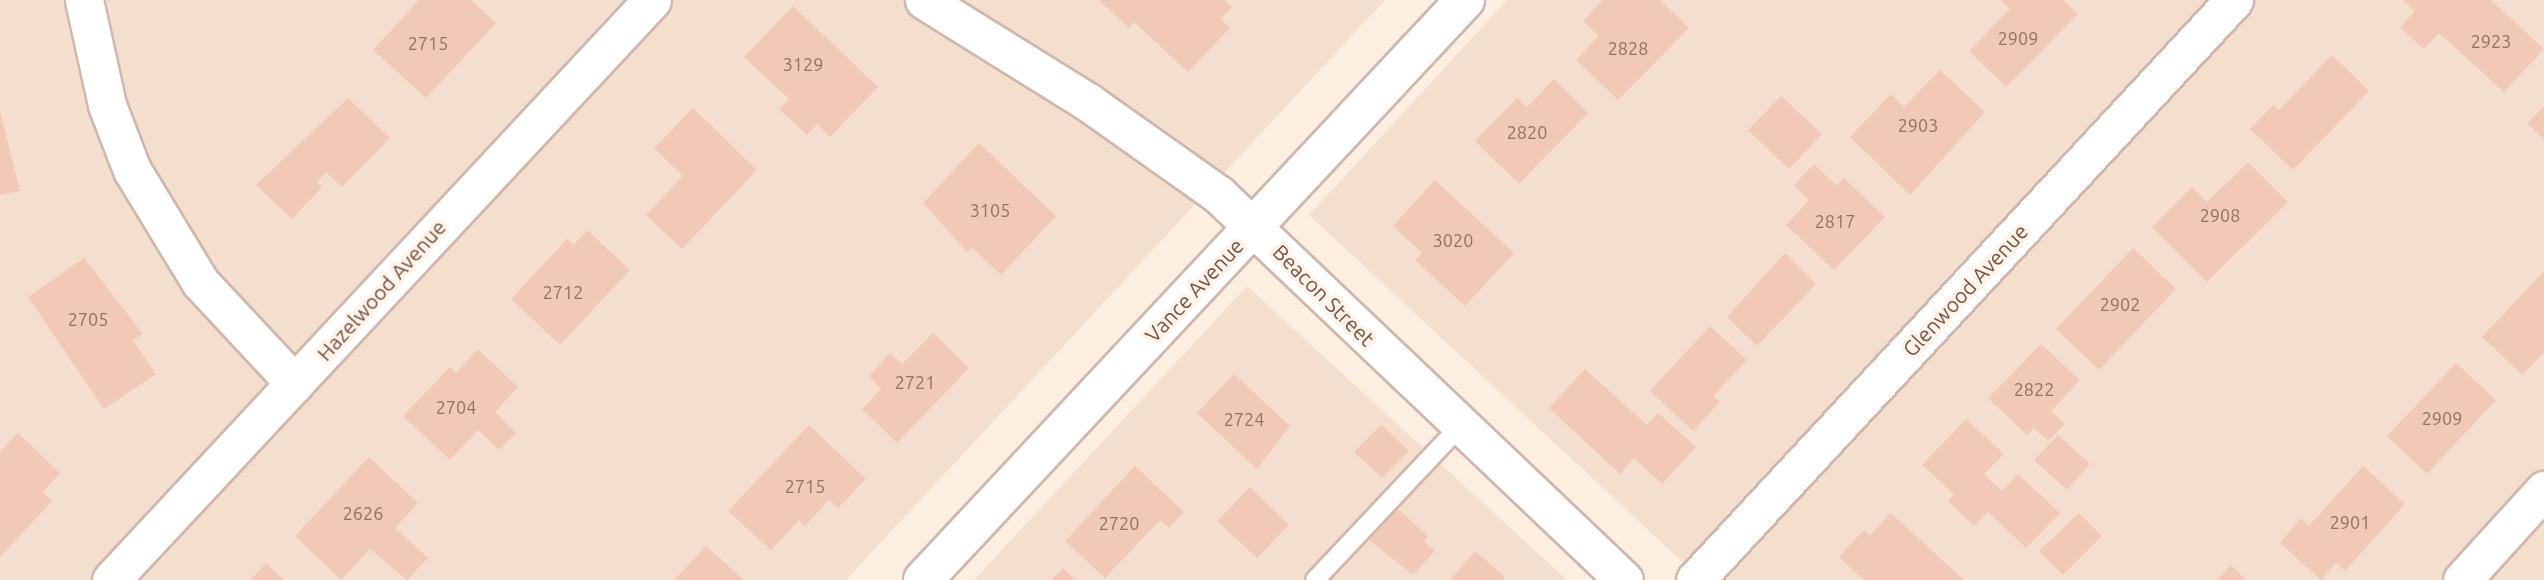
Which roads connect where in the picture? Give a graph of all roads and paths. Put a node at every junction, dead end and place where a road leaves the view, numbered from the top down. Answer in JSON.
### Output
{"nodes":[{"id":1,"x":84,"y":0,"type":"edge"},
{"id":2,"x":652,"y":0,"type":"edge"},
{"id":3,"x":925,"y":0,"type":"edge"},
{"id":4,"x":1465,"y":0,"type":"edge"},
{"id":5,"x":2234,"y":0,"type":"edge"},
{"id":6,"x":1254,"y":225,"type":"junction"},
{"id":7,"x":295,"y":384,"type":"junction"},
{"id":8,"x":1458,"y":428,"type":"junction"},
{"id":9,"x":2544,"y":490,"type":"edge"},
{"id":10,"x":111,"y":580,"type":"edge"},
{"id":11,"x":923,"y":580,"type":"edge"},
{"id":12,"x":1315,"y":580,"type":"edge"},
{"id":13,"x":1624,"y":580,"type":"edge"},
{"id":14,"x":1695,"y":580,"type":"edge"},
{"id":15,"x":2462,"y":580,"type":"edge"}],
"edges":[{"from":1,"to":7,"type":"street"},
{"from":2,"to":7,"type":"street","name":"Hazelwood Avenue"},
{"from":3,"to":6,"type":"street","name":"Beacon Street"},
{"from":4,"to":6,"type":"street","name":"Vance Avenue"},
{"from":5,"to":14,"type":"street","name":"Glenwood Avenue"},
{"from":6,"to":8,"type":"street","name":"Beacon Street"},
{"from":6,"to":11,"type":"street","name":"Vance Avenue"},
{"from":7,"to":10,"type":"street","name":"Hazelwood Avenue"},
{"from":8,"to":12,"type":"lane"},
{"from":8,"to":13,"type":"street","name":"Beacon Street"},
{"from":9,"to":15,"type":"street"}]}
